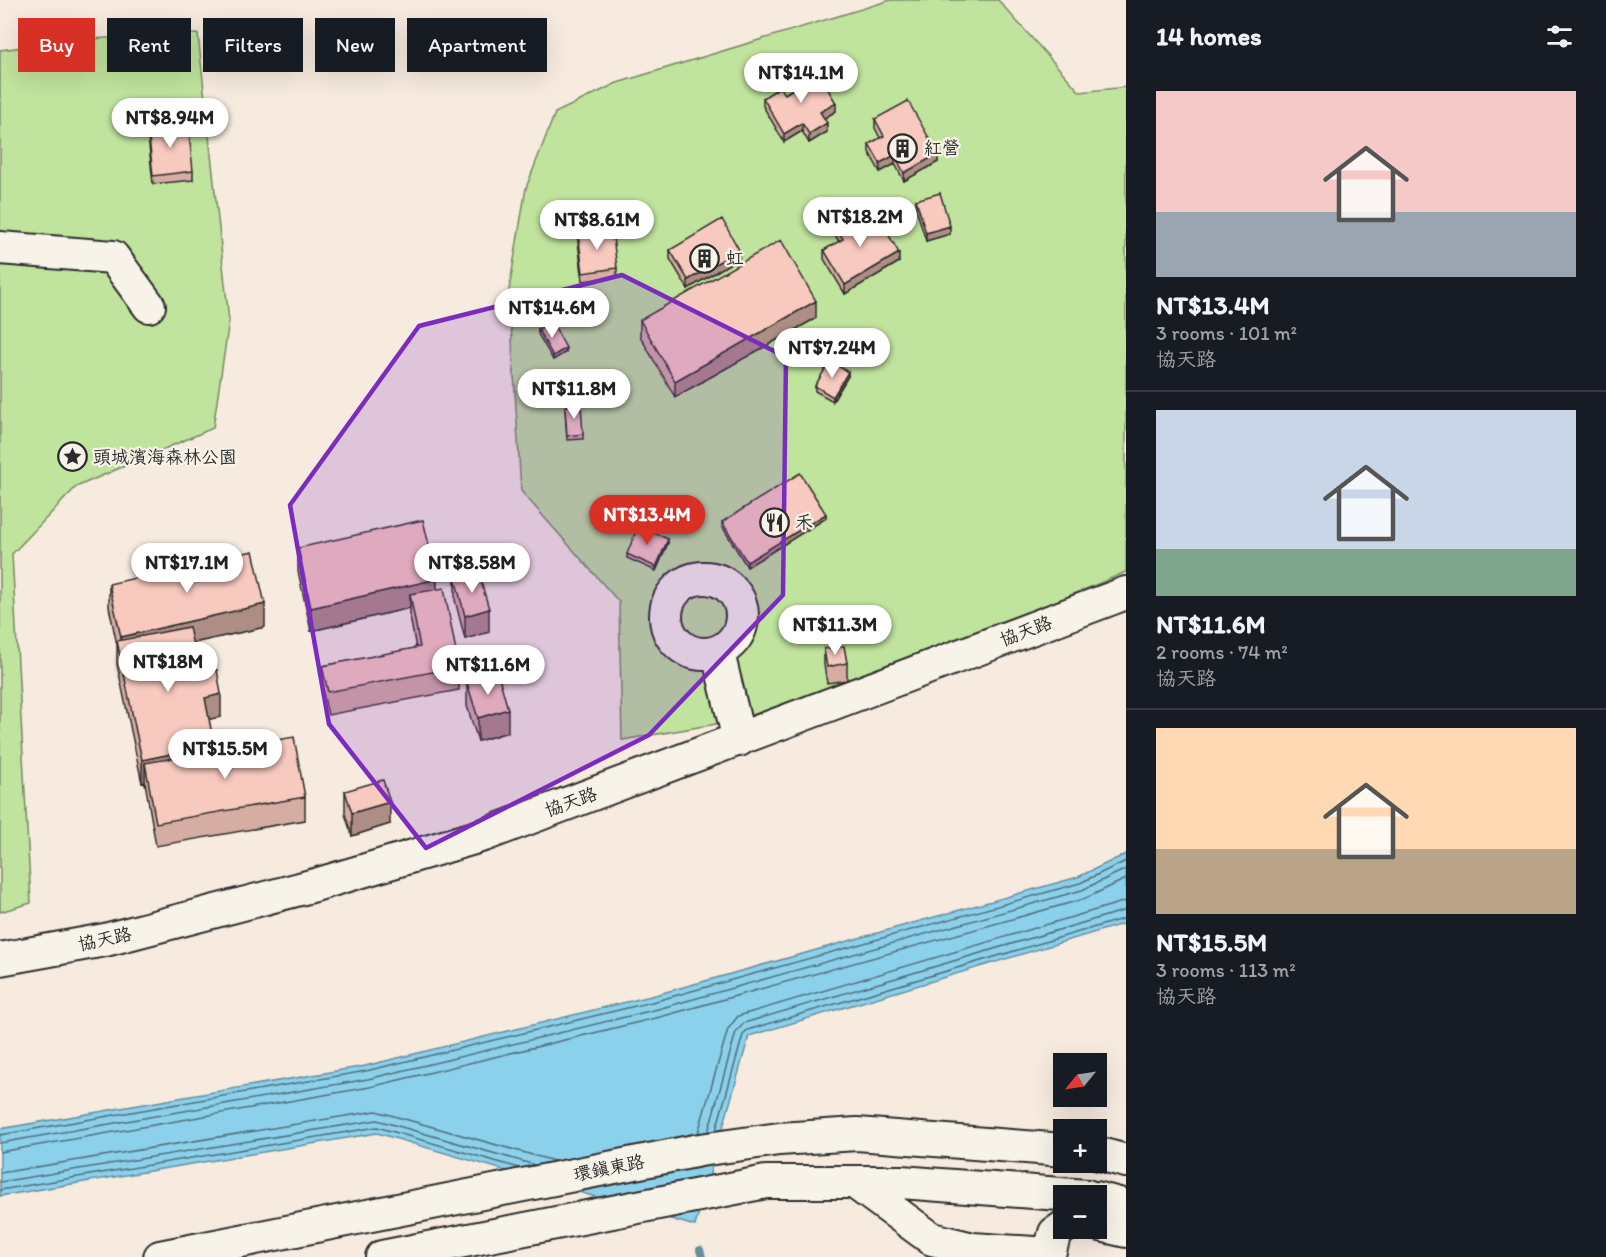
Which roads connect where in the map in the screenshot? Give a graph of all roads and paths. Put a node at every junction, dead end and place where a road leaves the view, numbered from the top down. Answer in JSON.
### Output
{"nodes":[{"id":1,"x":0,"y":248,"type":"edge"},
{"id":2,"x":149,"y":306,"type":"dead end"},
{"id":3,"x":1126,"y":593,"type":"edge"},
{"id":4,"x":718,"y":653,"type":"dead end"},
{"id":5,"x":739,"y":740,"type":"junction"},
{"id":6,"x":0,"y":959,"type":"edge"},
{"id":7,"x":1053,"y":1149,"type":"edge"},
{"id":8,"x":1107,"y":1156,"type":"edge"},
{"id":9,"x":1126,"y":1161,"type":"edge"},
{"id":10,"x":854,"y":1182,"type":"junction"},
{"id":11,"x":1053,"y":1193,"type":"edge"},
{"id":12,"x":1107,"y":1201,"type":"edge"},
{"id":13,"x":1126,"y":1206,"type":"edge"},
{"id":14,"x":1107,"y":1227,"type":"edge"},
{"id":15,"x":1126,"y":1231,"type":"edge"},
{"id":16,"x":1053,"y":1239,"type":"edge"},
{"id":17,"x":160,"y":1257,"type":"edge"},
{"id":18,"x":382,"y":1257,"type":"edge"}],
"edges":[{"from":1,"to":2,"type":"street"},
{"from":3,"to":5,"type":"street","name":"協天路"},
{"from":4,"to":5,"type":"street"},
{"from":5,"to":6,"type":"street","name":"協天路"},
{"from":7,"to":17,"type":"street","name":"環鎮東路"},
{"from":8,"to":9,"type":"street"},
{"from":10,"to":11,"type":"street"},
{"from":10,"to":16,"type":"street"},
{"from":10,"to":18,"type":"street"},
{"from":12,"to":13,"type":"street"},
{"from":14,"to":15,"type":"street"}]}
